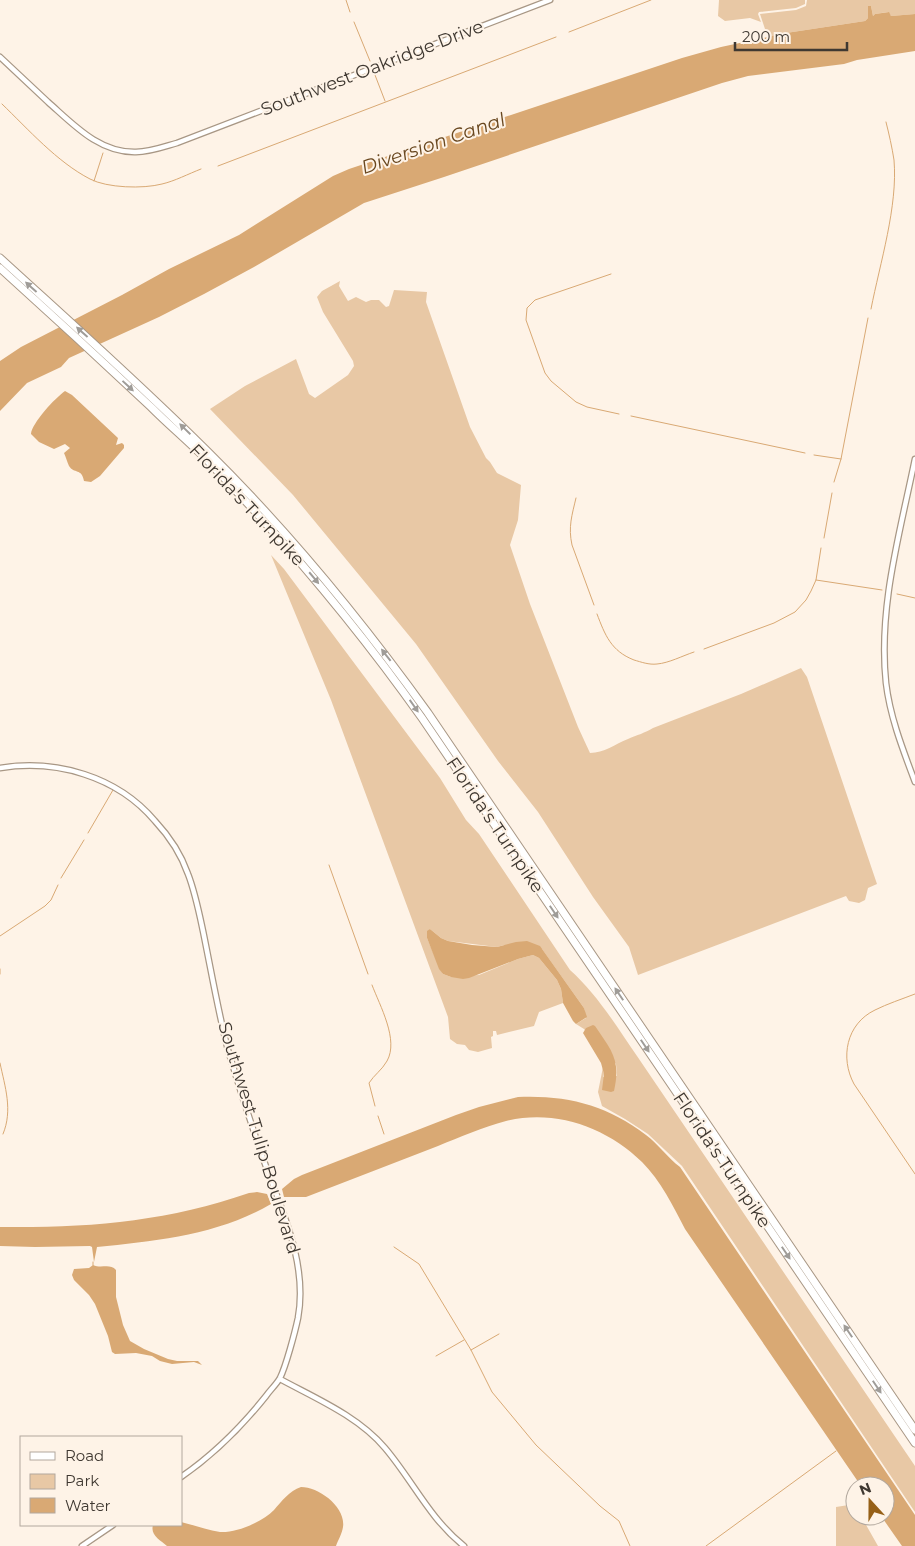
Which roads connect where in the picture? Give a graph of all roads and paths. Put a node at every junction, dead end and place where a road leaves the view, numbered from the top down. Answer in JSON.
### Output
{"nodes":[{"id":1,"x":550,"y":0,"type":"edge"},
{"id":2,"x":0,"y":57,"type":"edge"},
{"id":3,"x":0,"y":258,"type":"edge"},
{"id":4,"x":0,"y":268,"type":"edge"},
{"id":5,"x":60,"y":318,"type":"junction"},
{"id":6,"x":96,"y":351,"type":"junction"},
{"id":7,"x":915,"y":459,"type":"edge"},
{"id":8,"x":0,"y":768,"type":"edge"},
{"id":9,"x":915,"y":782,"type":"edge"},
{"id":10,"x":280,"y":1379,"type":"junction"},
{"id":11,"x":915,"y":1430,"type":"edge"},
{"id":12,"x":915,"y":1443,"type":"edge"},
{"id":13,"x":182,"y":1476,"type":"edge"},
{"id":14,"x":112,"y":1526,"type":"edge"},
{"id":15,"x":82,"y":1546,"type":"edge"},
{"id":16,"x":464,"y":1546,"type":"edge"}],
"edges":[{"from":1,"to":2,"type":"street","name":"Southwest Oakridge Drive"},
{"from":5,"to":3,"type":"highway","name":"Florida's Turnpike","one_way":true},
{"from":4,"to":5,"type":"highway","name":"Florida's Turnpike"},
{"from":5,"to":6,"type":"highway","name":"Florida's Turnpike"},
{"from":11,"to":6,"type":"highway","name":"Florida's Turnpike","one_way":true},
{"from":6,"to":12,"type":"highway","name":"Florida's Turnpike","one_way":true},
{"from":7,"to":9,"type":"street"},
{"from":8,"to":10,"type":"street","name":"Southwest Tulip Boulevard"},
{"from":10,"to":13,"type":"street","name":"Southwest Tulip Boulevard"},
{"from":10,"to":16,"type":"street"},
{"from":14,"to":15,"type":"street"}]}
